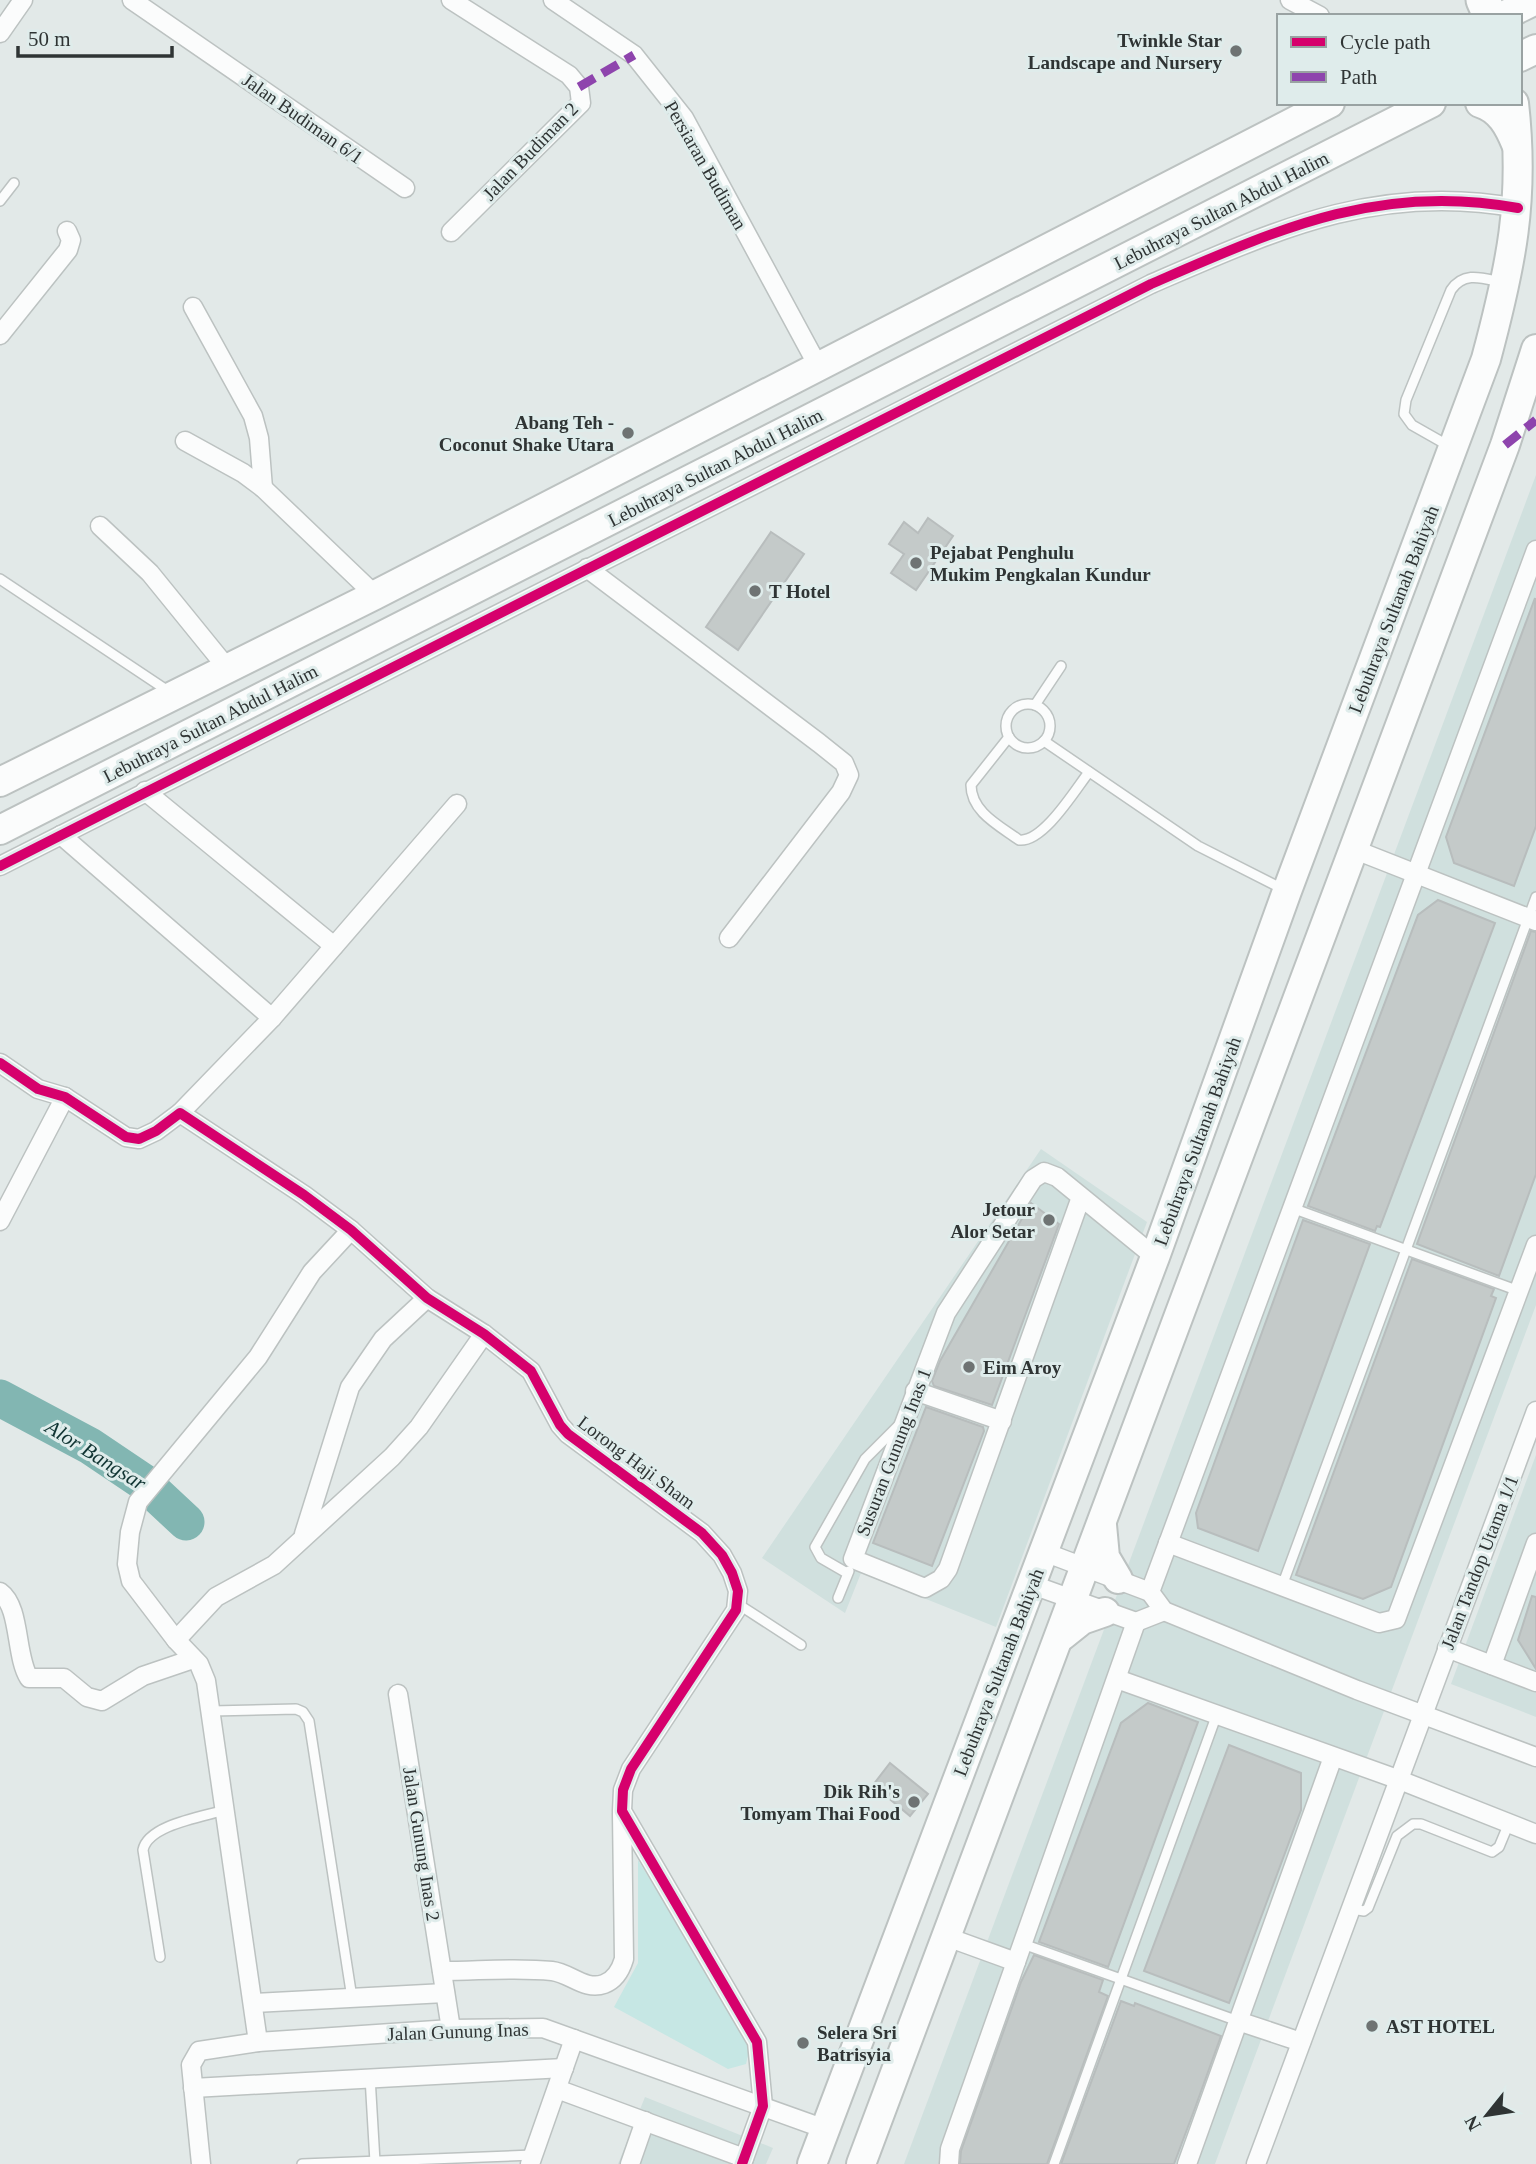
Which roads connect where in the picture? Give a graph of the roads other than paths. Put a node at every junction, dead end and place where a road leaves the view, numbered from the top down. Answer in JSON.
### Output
{"nodes":[{"id":1,"x":23,"y":0,"type":"edge"},
{"id":2,"x":132,"y":0,"type":"edge"},
{"id":3,"x":451,"y":0,"type":"edge"},
{"id":4,"x":553,"y":0,"type":"edge"},
{"id":5,"x":1290,"y":0,"type":"edge"},
{"id":6,"x":1536,"y":0,"type":"edge"},
{"id":7,"x":1316,"y":14,"type":"edge"},
{"id":8,"x":1507,"y":14,"type":"edge"},
{"id":9,"x":0,"y":33,"type":"edge"},
{"id":10,"x":1326,"y":105,"type":"edge"},
{"id":11,"x":1427,"y":105,"type":"edge"},
{"id":12,"x":1485,"y":105,"type":"edge"},
{"id":13,"x":1514,"y":105,"type":"edge"},
{"id":14,"x":1519,"y":150,"type":"junction"},
{"id":15,"x":15,"y":183,"type":"dead end"},
{"id":16,"x":405,"y":188,"type":"dead end"},
{"id":17,"x":0,"y":201,"type":"edge"},
{"id":18,"x":1518,"y":208,"type":"junction"},
{"id":19,"x":67,"y":230,"type":"dead end"},
{"id":20,"x":451,"y":232,"type":"dead end"},
{"id":21,"x":1507,"y":282,"type":"junction"},
{"id":22,"x":193,"y":307,"type":"dead end"},
{"id":23,"x":0,"y":335,"type":"edge"},
{"id":24,"x":1536,"y":349,"type":"edge"},
{"id":25,"x":818,"y":366,"type":"junction"},
{"id":26,"x":185,"y":441,"type":"dead end"},
{"id":27,"x":1453,"y":448,"type":"junction"},
{"id":28,"x":263,"y":488,"type":"junction"},
{"id":29,"x":100,"y":526,"type":"dead end"},
{"id":30,"x":1536,"y":550,"type":"edge"},
{"id":31,"x":587,"y":568,"type":"junction"},
{"id":32,"x":0,"y":579,"type":"edge"},
{"id":33,"x":375,"y":595,"type":"junction"},
{"id":34,"x":1061,"y":666,"type":"dead end"},
{"id":35,"x":228,"y":669,"type":"junction"},
{"id":36,"x":175,"y":696,"type":"junction"},
{"id":37,"x":1035,"y":705,"type":"junction"},
{"id":38,"x":1009,"y":737,"type":"junction"},
{"id":39,"x":1044,"y":741,"type":"junction"},
{"id":40,"x":1089,"y":772,"type":"junction"},
{"id":41,"x":0,"y":782,"type":"edge"},
{"id":42,"x":145,"y":791,"type":"junction"},
{"id":43,"x":457,"y":804,"type":"dead end"},
{"id":44,"x":0,"y":830,"type":"edge"},
{"id":45,"x":61,"y":835,"type":"junction"},
{"id":46,"x":1353,"y":849,"type":"junction"},
{"id":47,"x":0,"y":866,"type":"edge"},
{"id":48,"x":1416,"y":875,"type":"junction"},
{"id":49,"x":1287,"y":891,"type":"junction"},
{"id":50,"x":1536,"y":897,"type":"edge"},
{"id":51,"x":1532,"y":919,"type":"edge"},
{"id":52,"x":729,"y":938,"type":"dead end"},
{"id":53,"x":334,"y":946,"type":"junction"},
{"id":54,"x":272,"y":1018,"type":"junction"},
{"id":55,"x":0,"y":1063,"type":"edge"},
{"id":56,"x":65,"y":1097,"type":"junction"},
{"id":57,"x":180,"y":1113,"type":"junction"},
{"id":58,"x":1081,"y":1197,"type":"junction"},
{"id":59,"x":1292,"y":1208,"type":"junction"},
{"id":60,"x":0,"y":1221,"type":"edge"},
{"id":61,"x":351,"y":1230,"type":"junction"},
{"id":62,"x":1536,"y":1245,"type":"edge"},
{"id":63,"x":1406,"y":1250,"type":"junction"},
{"id":64,"x":1155,"y":1256,"type":"junction"},
{"id":65,"x":1519,"y":1291,"type":"junction"},
{"id":66,"x":427,"y":1298,"type":"junction"},
{"id":67,"x":484,"y":1334,"type":"junction"},
{"id":68,"x":915,"y":1391,"type":"junction"},
{"id":69,"x":903,"y":1421,"type":"junction"},
{"id":70,"x":1002,"y":1421,"type":"junction"},
{"id":71,"x":1534,"y":1422,"type":"edge"},
{"id":72,"x":1103,"y":1519,"type":"junction"},
{"id":73,"x":304,"y":1534,"type":"junction"},
{"id":74,"x":1536,"y":1542,"type":"edge"},
{"id":75,"x":1168,"y":1543,"type":"junction"},
{"id":76,"x":1044,"y":1552,"type":"junction"},
{"id":77,"x":1533,"y":1562,"type":"edge"},
{"id":78,"x":850,"y":1566,"type":"junction"},
{"id":79,"x":1086,"y":1566,"type":"junction"},
{"id":80,"x":1118,"y":1579,"type":"junction"},
{"id":81,"x":1030,"y":1584,"type":"junction"},
{"id":82,"x":1282,"y":1586,"type":"junction"},
{"id":83,"x":0,"y":1592,"type":"edge"},
{"id":84,"x":1150,"y":1592,"type":"junction"},
{"id":85,"x":838,"y":1598,"type":"dead end"},
{"id":86,"x":1074,"y":1601,"type":"junction"},
{"id":87,"x":736,"y":1607,"type":"junction"},
{"id":88,"x":1164,"y":1611,"type":"junction"},
{"id":89,"x":1105,"y":1612,"type":"junction"},
{"id":90,"x":1136,"y":1622,"type":"junction"},
{"id":91,"x":1062,"y":1636,"type":"junction"},
{"id":92,"x":176,"y":1640,"type":"junction"},
{"id":93,"x":801,"y":1646,"type":"dead end"},
{"id":94,"x":1447,"y":1648,"type":"junction"},
{"id":95,"x":193,"y":1659,"type":"junction"},
{"id":96,"x":1492,"y":1665,"type":"junction"},
{"id":97,"x":1117,"y":1679,"type":"junction"},
{"id":98,"x":1536,"y":1682,"type":"edge"},
{"id":99,"x":398,"y":1694,"type":"dead end"},
{"id":100,"x":212,"y":1711,"type":"junction"},
{"id":101,"x":1422,"y":1713,"type":"junction"},
{"id":102,"x":1217,"y":1714,"type":"junction"},
{"id":103,"x":1333,"y":1757,"type":"junction"},
{"id":104,"x":1536,"y":1758,"type":"edge"},
{"id":105,"x":1397,"y":1779,"type":"junction"},
{"id":106,"x":226,"y":1810,"type":"junction"},
{"id":107,"x":622,"y":1811,"type":"junction"},
{"id":108,"x":1509,"y":1824,"type":"junction"},
{"id":109,"x":1536,"y":1834,"type":"edge"},
{"id":110,"x":1352,"y":1909,"type":"junction"},
{"id":111,"x":947,"y":1937,"type":"junction"},
{"id":112,"x":1023,"y":1944,"type":"junction"},
{"id":113,"x":160,"y":1957,"type":"dead end"},
{"id":114,"x":1016,"y":1962,"type":"junction"},
{"id":115,"x":442,"y":1971,"type":"junction"},
{"id":116,"x":1122,"y":1977,"type":"junction"},
{"id":117,"x":445,"y":1993,"type":"junction"},
{"id":118,"x":352,"y":1999,"type":"junction"},
{"id":119,"x":254,"y":2003,"type":"junction"},
{"id":120,"x":1238,"y":2021,"type":"junction"},
{"id":121,"x":451,"y":2029,"type":"junction"},
{"id":122,"x":574,"y":2039,"type":"junction"},
{"id":123,"x":258,"y":2042,"type":"junction"},
{"id":124,"x":1301,"y":2042,"type":"junction"},
{"id":125,"x":564,"y":2068,"type":"junction"},
{"id":126,"x":370,"y":2077,"type":"junction"},
{"id":127,"x":193,"y":2088,"type":"junction"},
{"id":128,"x":557,"y":2089,"type":"junction"},
{"id":129,"x":763,"y":2106,"type":"junction"},
{"id":130,"x":645,"y":2121,"type":"junction"},
{"id":131,"x":825,"y":2129,"type":"junction"},
{"id":132,"x":531,"y":2160,"type":"edge"},
{"id":133,"x":743,"y":2161,"type":"edge"},
{"id":134,"x":375,"y":2162,"type":"junction"},
{"id":135,"x":201,"y":2164,"type":"edge"},
{"id":136,"x":302,"y":2164,"type":"edge"},
{"id":137,"x":630,"y":2164,"type":"edge"},
{"id":138,"x":812,"y":2164,"type":"edge"},
{"id":139,"x":861,"y":2164,"type":"edge"},
{"id":140,"x":949,"y":2164,"type":"edge"},
{"id":141,"x":1054,"y":2164,"type":"edge"},
{"id":142,"x":1187,"y":2164,"type":"edge"},
{"id":143,"x":1256,"y":2164,"type":"edge"}],
"edges":[{"from":1,"to":9,"type":"street"},
{"from":2,"to":16,"type":"street","name":"Jalan Budiman 6/1"},
{"from":3,"to":20,"type":"street","name":"Jalan Budiman 2"},
{"from":4,"to":25,"type":"street","name":"Persiaran Budiman"},
{"from":5,"to":7,"type":"street"},
{"from":6,"to":8,"type":"main road"},
{"from":10,"to":25,"type":"main road","name":"Lebuhraya Sultan Abdul Halim"},
{"from":11,"to":44,"type":"main road","name":"Lebuhraya Sultan Abdul Halim"},
{"from":12,"to":14,"type":"main road"},
{"from":13,"to":14,"type":"main road","name":"Lebuhraya Sultanah Bahiyah"},
{"from":14,"to":18,"type":"main road","name":"Lebuhraya Sultanah Bahiyah"},
{"from":15,"to":17,"type":"lane"},
{"from":18,"to":21,"type":"main road","name":"Lebuhraya Sultanah Bahiyah"},
{"from":18,"to":31,"type":"street"},
{"from":19,"to":23,"type":"street"},
{"from":21,"to":27,"type":"main road","name":"Lebuhraya Sultanah Bahiyah"},
{"from":21,"to":27,"type":"lane"},
{"from":22,"to":28,"type":"street"},
{"from":24,"to":46,"type":"main road"},
{"from":25,"to":33,"type":"main road","name":"Lebuhraya Sultan Abdul Halim"},
{"from":26,"to":28,"type":"street"},
{"from":27,"to":49,"type":"main road","name":"Lebuhraya Sultanah Bahiyah"},
{"from":28,"to":33,"type":"street"},
{"from":29,"to":35,"type":"street"},
{"from":30,"to":48,"type":"street"},
{"from":31,"to":42,"type":"street"},
{"from":31,"to":52,"type":"street"},
{"from":32,"to":36,"type":"lane"},
{"from":33,"to":35,"type":"main road","name":"Lebuhraya Sultan Abdul Halim"},
{"from":34,"to":37,"type":"lane"},
{"from":35,"to":36,"type":"main road","name":"Lebuhraya Sultan Abdul Halim"},
{"from":36,"to":41,"type":"main road","name":"Lebuhraya Sultan Abdul Halim"},
{"from":37,"to":38,"type":"lane"},
{"from":37,"to":39,"type":"lane"},
{"from":38,"to":39,"type":"lane"},
{"from":38,"to":40,"type":"lane"},
{"from":39,"to":40,"type":"lane"},
{"from":40,"to":49,"type":"lane"},
{"from":42,"to":45,"type":"street"},
{"from":42,"to":53,"type":"street"},
{"from":43,"to":53,"type":"street"},
{"from":45,"to":47,"type":"street"},
{"from":45,"to":54,"type":"street"},
{"from":46,"to":48,"type":"street"},
{"from":46,"to":72,"type":"main road"},
{"from":48,"to":51,"type":"street"},
{"from":48,"to":59,"type":"street"},
{"from":49,"to":64,"type":"main road","name":"Lebuhraya Sultanah Bahiyah"},
{"from":50,"to":51,"type":"lane"},
{"from":51,"to":63,"type":"lane"},
{"from":53,"to":54,"type":"street"},
{"from":54,"to":57,"type":"street"},
{"from":55,"to":56,"type":"street"},
{"from":56,"to":57,"type":"street"},
{"from":56,"to":60,"type":"street"},
{"from":57,"to":61,"type":"street","name":"Lorong Haji Sham"},
{"from":58,"to":64,"type":"street"},
{"from":58,"to":68,"type":"street","name":"Susuran Gunung Inas 1"},
{"from":58,"to":70,"type":"street","name":"Susuran Gunung Inas 1"},
{"from":59,"to":63,"type":"lane"},
{"from":59,"to":75,"type":"street"},
{"from":61,"to":66,"type":"street","name":"Lorong Haji Sham"},
{"from":61,"to":92,"type":"street"},
{"from":62,"to":65,"type":"street"},
{"from":63,"to":65,"type":"lane"},
{"from":63,"to":82,"type":"lane"},
{"from":64,"to":76,"type":"main road","name":"Lebuhraya Sultanah Bahiyah"},
{"from":65,"to":82,"type":"street"},
{"from":66,"to":67,"type":"street","name":"Lorong Haji Sham"},
{"from":66,"to":73,"type":"street"},
{"from":67,"to":73,"type":"street"},
{"from":67,"to":87,"type":"street","name":"Lorong Haji Sham"},
{"from":68,"to":69,"type":"street","name":"Susuran Gunung Inas 1"},
{"from":68,"to":70,"type":"street"},
{"from":69,"to":78,"type":"street","name":"Susuran Gunung Inas 1"},
{"from":69,"to":78,"type":"lane"},
{"from":70,"to":78,"type":"street","name":"Susuran Gunung Inas 1"},
{"from":71,"to":94,"type":"street","name":"Jalan Tandop Utama 1/1"},
{"from":72,"to":79,"type":"main road"},
{"from":72,"to":80,"type":"main road"},
{"from":73,"to":92,"type":"street"},
{"from":74,"to":77,"type":"street"},
{"from":75,"to":82,"type":"street"},
{"from":75,"to":84,"type":"street"},
{"from":76,"to":79,"type":"street"},
{"from":76,"to":81,"type":"main road","name":"Lebuhraya Sultanah Bahiyah"},
{"from":77,"to":96,"type":"street"},
{"from":78,"to":85,"type":"lane"},
{"from":79,"to":80,"type":"street"},
{"from":79,"to":86,"type":"main road"},
{"from":80,"to":84,"type":"street"},
{"from":81,"to":86,"type":"street"},
{"from":81,"to":131,"type":"main road","name":"Lebuhraya Sultanah Bahiyah"},
{"from":83,"to":95,"type":"street"},
{"from":84,"to":88,"type":"street"},
{"from":86,"to":89,"type":"street"},
{"from":86,"to":91,"type":"main road"},
{"from":87,"to":93,"type":"lane"},
{"from":87,"to":107,"type":"street"},
{"from":88,"to":90,"type":"street"},
{"from":88,"to":101,"type":"street"},
{"from":89,"to":90,"type":"street"},
{"from":89,"to":91,"type":"main road"},
{"from":90,"to":97,"type":"street"},
{"from":91,"to":111,"type":"main road"},
{"from":92,"to":95,"type":"street"},
{"from":94,"to":96,"type":"street"},
{"from":94,"to":101,"type":"street","name":"Jalan Tandop Utama 1/1"},
{"from":95,"to":100,"type":"street"},
{"from":96,"to":98,"type":"street"},
{"from":97,"to":102,"type":"street"},
{"from":97,"to":112,"type":"street"},
{"from":99,"to":115,"type":"street","name":"Jalan Gunung Inas 2"},
{"from":100,"to":106,"type":"street"},
{"from":100,"to":118,"type":"lane"},
{"from":101,"to":104,"type":"street"},
{"from":101,"to":105,"type":"street","name":"Jalan Tandop Utama 1/1"},
{"from":102,"to":103,"type":"street"},
{"from":102,"to":116,"type":"lane"},
{"from":103,"to":105,"type":"street"},
{"from":103,"to":120,"type":"street"},
{"from":105,"to":108,"type":"street"},
{"from":105,"to":110,"type":"street","name":"Jalan Tandop Utama 1/1"},
{"from":106,"to":113,"type":"lane"},
{"from":106,"to":119,"type":"street"},
{"from":107,"to":115,"type":"street"},
{"from":107,"to":129,"type":"street"},
{"from":108,"to":109,"type":"street"},
{"from":108,"to":110,"type":"lane"},
{"from":110,"to":124,"type":"street","name":"Jalan Tandop Utama 1/1"},
{"from":111,"to":114,"type":"street"},
{"from":111,"to":139,"type":"main road"},
{"from":112,"to":114,"type":"street"},
{"from":112,"to":116,"type":"lane"},
{"from":114,"to":140,"type":"street"},
{"from":115,"to":117,"type":"street","name":"Jalan Gunung Inas 2"},
{"from":116,"to":120,"type":"lane"},
{"from":116,"to":141,"type":"lane"},
{"from":117,"to":118,"type":"street"},
{"from":117,"to":121,"type":"street","name":"Jalan Gunung Inas 2"},
{"from":118,"to":119,"type":"street"},
{"from":119,"to":123,"type":"street"},
{"from":120,"to":124,"type":"street"},
{"from":120,"to":142,"type":"street"},
{"from":121,"to":122,"type":"street","name":"Jalan Gunung Inas"},
{"from":121,"to":123,"type":"street","name":"Jalan Gunung Inas"},
{"from":122,"to":125,"type":"street"},
{"from":122,"to":129,"type":"street","name":"Jalan Gunung Inas"},
{"from":123,"to":127,"type":"street","name":"Jalan Gunung Inas"},
{"from":124,"to":143,"type":"street","name":"Jalan Tandop Utama 1/1"},
{"from":125,"to":126,"type":"street"},
{"from":125,"to":128,"type":"street"},
{"from":126,"to":127,"type":"street"},
{"from":126,"to":134,"type":"lane"},
{"from":127,"to":135,"type":"street"},
{"from":128,"to":130,"type":"street"},
{"from":128,"to":132,"type":"street"},
{"from":129,"to":131,"type":"street","name":"Jalan Gunung Inas"},
{"from":129,"to":133,"type":"street"},
{"from":130,"to":133,"type":"street"},
{"from":130,"to":137,"type":"street"},
{"from":131,"to":138,"type":"main road","name":"Lebuhraya Sultanah Bahiyah"},
{"from":132,"to":134,"type":"lane"},
{"from":134,"to":136,"type":"lane"}]}
